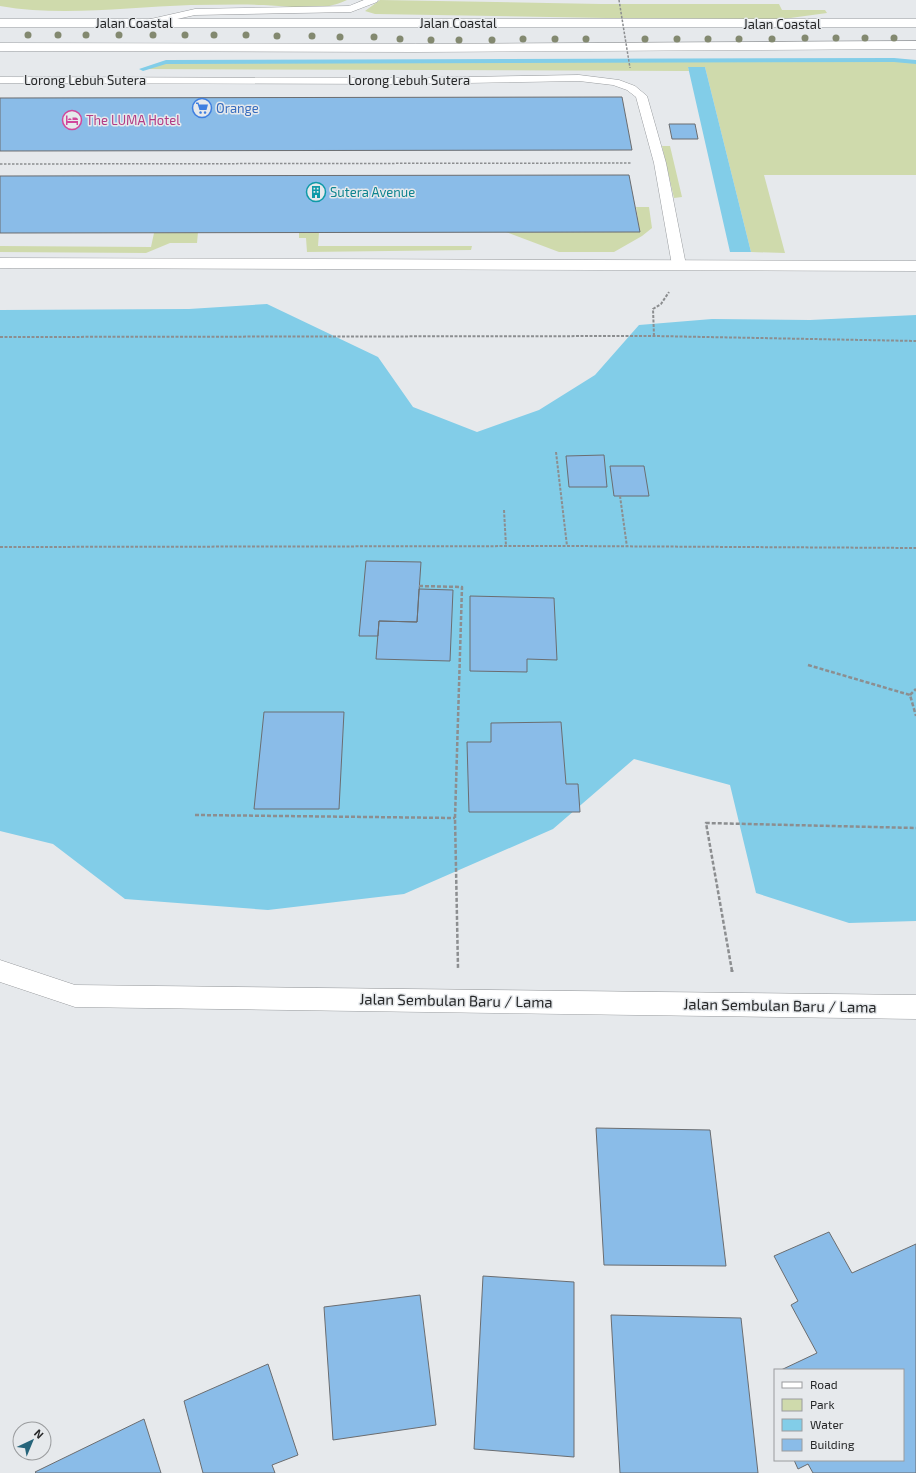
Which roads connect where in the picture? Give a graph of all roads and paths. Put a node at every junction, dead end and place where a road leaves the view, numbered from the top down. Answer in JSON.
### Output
{"nodes":[{"id":1,"x":373,"y":0,"type":"edge"},
{"id":2,"x":619,"y":0,"type":"edge"},
{"id":3,"x":0,"y":23,"type":"edge"},
{"id":4,"x":146,"y":23,"type":"junction"},
{"id":5,"x":916,"y":24,"type":"edge"},
{"id":6,"x":0,"y":42,"type":"edge"},
{"id":7,"x":916,"y":45,"type":"edge"},
{"id":8,"x":30,"y":46,"type":"junction"},
{"id":9,"x":0,"y":47,"type":"edge"},
{"id":10,"x":630,"y":68,"type":"dead end"},
{"id":11,"x":0,"y":80,"type":"edge"},
{"id":12,"x":660,"y":163,"type":"junction"},
{"id":13,"x":0,"y":164,"type":"edge"},
{"id":14,"x":0,"y":263,"type":"edge"},
{"id":15,"x":680,"y":264,"type":"junction"},
{"id":16,"x":916,"y":266,"type":"edge"},
{"id":17,"x":652,"y":319,"type":"dead end"},
{"id":18,"x":654,"y":336,"type":"junction"},
{"id":19,"x":0,"y":337,"type":"edge"},
{"id":20,"x":916,"y":341,"type":"edge"},
{"id":21,"x":556,"y":452,"type":"dead end"},
{"id":22,"x":620,"y":496,"type":"dead end"},
{"id":23,"x":504,"y":510,"type":"dead end"},
{"id":24,"x":506,"y":546,"type":"junction"},
{"id":25,"x":567,"y":546,"type":"junction"},
{"id":26,"x":627,"y":547,"type":"junction"},
{"id":27,"x":0,"y":548,"type":"edge"},
{"id":28,"x":916,"y":548,"type":"edge"},
{"id":29,"x":419,"y":586,"type":"dead end"},
{"id":30,"x":808,"y":665,"type":"dead end"},
{"id":31,"x":916,"y":689,"type":"edge"},
{"id":32,"x":910,"y":695,"type":"junction"},
{"id":33,"x":916,"y":716,"type":"edge"},
{"id":34,"x":195,"y":815,"type":"dead end"},
{"id":35,"x":454,"y":818,"type":"junction"},
{"id":36,"x":916,"y":828,"type":"edge"},
{"id":37,"x":0,"y":971,"type":"edge"},
{"id":38,"x":732,"y":973,"type":"dead end"},
{"id":39,"x":458,"y":974,"type":"dead end"},
{"id":40,"x":916,"y":1008,"type":"edge"}],
"edges":[{"from":1,"to":4,"type":"lane"},
{"from":2,"to":10,"type":"path","bridge":true},
{"from":3,"to":4,"type":"main road","name":"Jalan Coastal"},
{"from":4,"to":5,"type":"main road","name":"Jalan Coastal"},
{"from":6,"to":8,"type":"main road"},
{"from":7,"to":8,"type":"main road","name":"Jalan Coastal"},
{"from":8,"to":9,"type":"main road","name":"Jalan Coastal"},
{"from":11,"to":12,"type":"lane","name":"Lorong Lebuh Sutera"},
{"from":12,"to":13,"type":"path"},
{"from":12,"to":15,"type":"lane","name":"Lorong Lebuh Sutera"},
{"from":14,"to":15,"type":"main road"},
{"from":15,"to":16,"type":"main road"},
{"from":17,"to":18,"type":"path"},
{"from":18,"to":19,"type":"path"},
{"from":18,"to":20,"type":"path"},
{"from":21,"to":25,"type":"path"},
{"from":22,"to":26,"type":"path"},
{"from":23,"to":24,"type":"path"},
{"from":24,"to":25,"type":"path"},
{"from":24,"to":27,"type":"path"},
{"from":25,"to":26,"type":"path"},
{"from":26,"to":28,"type":"path"},
{"from":29,"to":35,"type":"path"},
{"from":30,"to":32,"type":"path"},
{"from":31,"to":32,"type":"path"},
{"from":32,"to":33,"type":"path"},
{"from":34,"to":35,"type":"path"},
{"from":35,"to":39,"type":"path"},
{"from":36,"to":38,"type":"path"},
{"from":37,"to":40,"type":"main road","name":"Jalan Sembulan Baru / Lama"}]}
